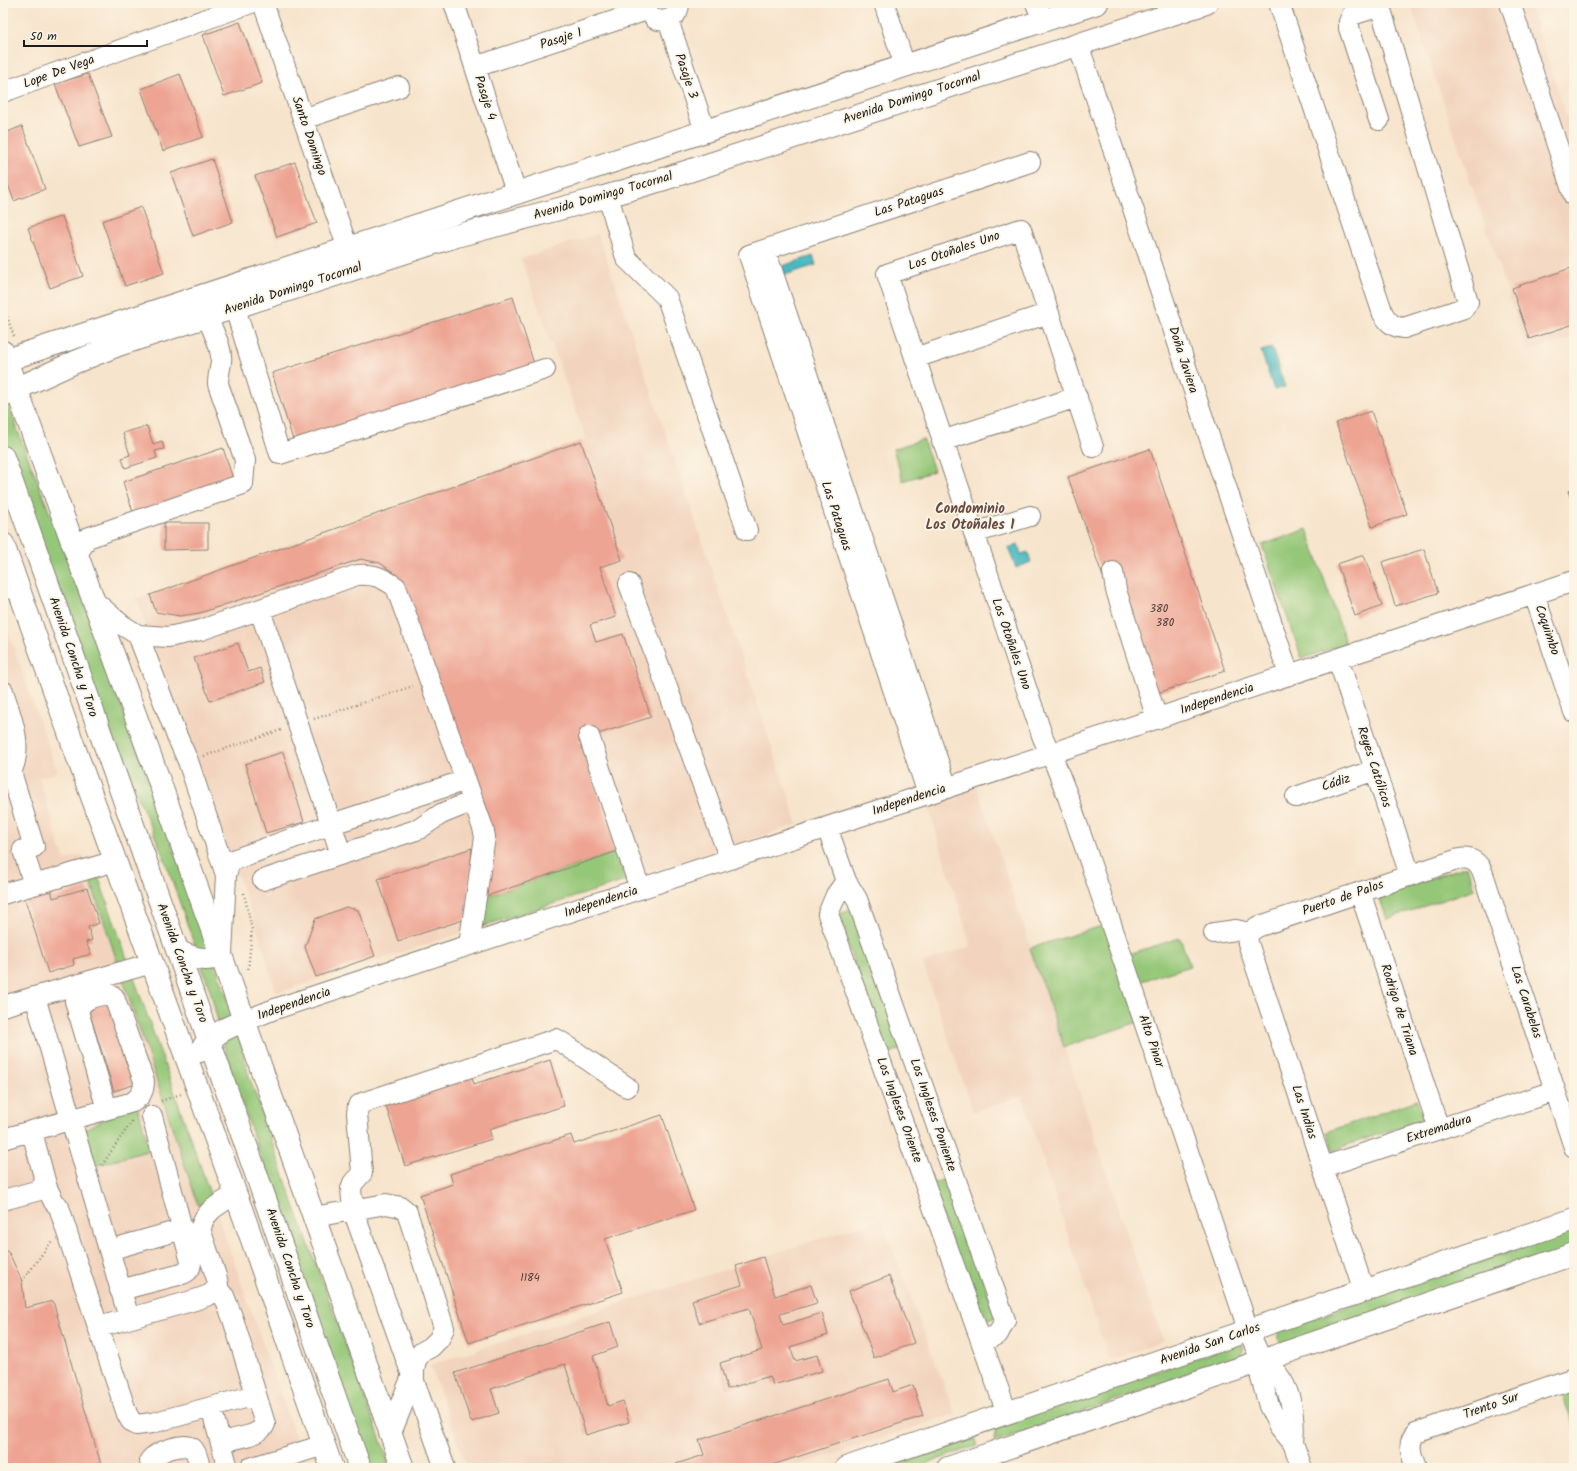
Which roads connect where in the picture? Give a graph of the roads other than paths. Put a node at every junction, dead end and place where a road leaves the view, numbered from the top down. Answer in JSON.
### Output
{"nodes":[{"id":1,"x":251,"y":3,"type":"edge"},
{"id":2,"x":263,"y":3,"type":"edge"},
{"id":3,"x":454,"y":3,"type":"edge"},
{"id":4,"x":679,"y":3,"type":"edge"},
{"id":5,"x":884,"y":3,"type":"edge"},
{"id":6,"x":1097,"y":3,"type":"edge"},
{"id":7,"x":1206,"y":3,"type":"edge"},
{"id":8,"x":1279,"y":3,"type":"edge"},
{"id":9,"x":1510,"y":3,"type":"edge"},
{"id":10,"x":1379,"y":4,"type":"edge"},
{"id":11,"x":647,"y":7,"type":"edge"},
{"id":12,"x":1040,"y":12,"type":"edge"},
{"id":13,"x":668,"y":20,"type":"junction"},
{"id":14,"x":988,"y":39,"type":"junction"},
{"id":15,"x":1078,"y":44,"type":"junction"},
{"id":16,"x":958,"y":48,"type":"junction"},
{"id":17,"x":905,"y":66,"type":"junction"},
{"id":18,"x":475,"y":67,"type":"junction"},
{"id":19,"x":998,"y":70,"type":"junction"},
{"id":20,"x":970,"y":80,"type":"junction"},
{"id":21,"x":399,"y":87,"type":"dead end"},
{"id":22,"x":3,"y":92,"type":"edge"},
{"id":23,"x":769,"y":110,"type":"junction"},
{"id":24,"x":303,"y":119,"type":"junction"},
{"id":25,"x":1379,"y":120,"type":"dead end"},
{"id":26,"x":705,"y":131,"type":"junction"},
{"id":27,"x":779,"y":142,"type":"junction"},
{"id":28,"x":1030,"y":162,"type":"dead end"},
{"id":29,"x":593,"y":168,"type":"junction"},
{"id":30,"x":516,"y":192,"type":"junction"},
{"id":31,"x":1574,"y":196,"type":"edge"},
{"id":32,"x":605,"y":197,"type":"junction"},
{"id":33,"x":348,"y":248,"type":"junction"},
{"id":34,"x":765,"y":250,"type":"junction"},
{"id":35,"x":355,"y":268,"type":"junction"},
{"id":36,"x":235,"y":308,"type":"junction"},
{"id":37,"x":1049,"y":313,"type":"junction"},
{"id":38,"x":207,"y":316,"type":"junction"},
{"id":39,"x":915,"y":358,"type":"junction"},
{"id":40,"x":4,"y":359,"type":"edge"},
{"id":41,"x":545,"y":369,"type":"dead end"},
{"id":42,"x":9,"y":392,"type":"edge"},
{"id":43,"x":1077,"y":397,"type":"junction"},
{"id":44,"x":942,"y":441,"type":"junction"},
{"id":45,"x":1093,"y":447,"type":"dead end"},
{"id":46,"x":3,"y":457,"type":"edge"},
{"id":47,"x":1030,"y":516,"type":"dead end"},
{"id":48,"x":747,"y":530,"type":"dead end"},
{"id":49,"x":974,"y":533,"type":"junction"},
{"id":50,"x":5,"y":554,"type":"edge"},
{"id":51,"x":77,"y":555,"type":"junction"},
{"id":52,"x":1112,"y":572,"type":"dead end"},
{"id":53,"x":1574,"y":581,"type":"edge"},
{"id":54,"x":629,"y":584,"type":"dead end"},
{"id":55,"x":10,"y":587,"type":"edge"},
{"id":56,"x":1534,"y":594,"type":"junction"},
{"id":57,"x":94,"y":601,"type":"junction"},
{"id":58,"x":260,"y":610,"type":"junction"},
{"id":59,"x":138,"y":635,"type":"junction"},
{"id":60,"x":68,"y":643,"type":"junction"},
{"id":61,"x":1338,"y":659,"type":"junction"},
{"id":62,"x":1289,"y":675,"type":"junction"},
{"id":63,"x":3,"y":691,"type":"edge"},
{"id":64,"x":1574,"y":710,"type":"edge"},
{"id":65,"x":1157,"y":719,"type":"junction"},
{"id":66,"x":589,"y":736,"type":"dead end"},
{"id":67,"x":74,"y":747,"type":"junction"},
{"id":68,"x":1051,"y":753,"type":"junction"},
{"id":69,"x":1376,"y":770,"type":"junction"},
{"id":70,"x":466,"y":780,"type":"junction"},
{"id":71,"x":947,"y":788,"type":"junction"},
{"id":72,"x":928,"y":794,"type":"junction"},
{"id":73,"x":1296,"y":796,"type":"dead end"},
{"id":74,"x":473,"y":801,"type":"junction"},
{"id":75,"x":332,"y":824,"type":"junction"},
{"id":76,"x":827,"y":827,"type":"junction"},
{"id":77,"x":341,"y":854,"type":"junction"},
{"id":78,"x":730,"y":859,"type":"junction"},
{"id":79,"x":1473,"y":860,"type":"joint"},
{"id":80,"x":115,"y":861,"type":"junction"},
{"id":81,"x":226,"y":875,"type":"junction"},
{"id":82,"x":1410,"y":875,"type":"junction"},
{"id":83,"x":263,"y":880,"type":"dead end"},
{"id":84,"x":846,"y":881,"type":"junction"},
{"id":85,"x":34,"y":885,"type":"junction"},
{"id":86,"x":640,"y":889,"type":"junction"},
{"id":87,"x":1360,"y":892,"type":"junction"},
{"id":88,"x":3,"y":894,"type":"edge"},
{"id":89,"x":1214,"y":933,"type":"dead end"},
{"id":90,"x":1249,"y":933,"type":"junction"},
{"id":91,"x":469,"y":945,"type":"junction"},
{"id":92,"x":177,"y":950,"type":"junction"},
{"id":93,"x":222,"y":956,"type":"junction"},
{"id":94,"x":152,"y":963,"type":"junction"},
{"id":95,"x":70,"y":987,"type":"junction"},
{"id":96,"x":35,"y":997,"type":"junction"},
{"id":97,"x":3,"y":1006,"type":"edge"},
{"id":98,"x":78,"y":1014,"type":"junction"},
{"id":99,"x":244,"y":1021,"type":"junction"},
{"id":100,"x":209,"y":1039,"type":"junction"},
{"id":101,"x":189,"y":1068,"type":"junction"},
{"id":102,"x":627,"y":1087,"type":"dead end"},
{"id":103,"x":1555,"y":1091,"type":"junction"},
{"id":104,"x":107,"y":1109,"type":"junction"},
{"id":105,"x":152,"y":1116,"type":"dead end"},
{"id":106,"x":70,"y":1121,"type":"junction"},
{"id":107,"x":1439,"y":1129,"type":"junction"},
{"id":108,"x":32,"y":1132,"type":"junction"},
{"id":109,"x":3,"y":1139,"type":"edge"},
{"id":110,"x":1574,"y":1147,"type":"edge"},
{"id":111,"x":1322,"y":1167,"type":"junction"},
{"id":112,"x":48,"y":1188,"type":"junction"},
{"id":113,"x":236,"y":1194,"type":"junction"},
{"id":114,"x":3,"y":1200,"type":"edge"},
{"id":115,"x":353,"y":1210,"type":"junction"},
{"id":116,"x":314,"y":1217,"type":"junction"},
{"id":117,"x":1574,"y":1219,"type":"edge"},
{"id":118,"x":183,"y":1229,"type":"junction"},
{"id":119,"x":279,"y":1235,"type":"junction"},
{"id":120,"x":109,"y":1250,"type":"junction"},
{"id":121,"x":1574,"y":1254,"type":"edge"},
{"id":122,"x":217,"y":1289,"type":"junction"},
{"id":123,"x":120,"y":1290,"type":"junction"},
{"id":124,"x":1364,"y":1291,"type":"junction"},
{"id":125,"x":129,"y":1318,"type":"junction"},
{"id":126,"x":99,"y":1327,"type":"junction"},
{"id":127,"x":1248,"y":1330,"type":"junction"},
{"id":128,"x":287,"y":1337,"type":"junction"},
{"id":129,"x":982,"y":1342,"type":"junction"},
{"id":130,"x":1262,"y":1361,"type":"junction"},
{"id":131,"x":413,"y":1376,"type":"junction"},
{"id":132,"x":1574,"y":1378,"type":"edge"},
{"id":133,"x":256,"y":1394,"type":"junction"},
{"id":134,"x":211,"y":1408,"type":"junction"},
{"id":135,"x":1007,"y":1413,"type":"junction"},
{"id":136,"x":986,"y":1421,"type":"junction"},
{"id":137,"x":390,"y":1433,"type":"junction"},
{"id":138,"x":221,"y":1442,"type":"junction"},
{"id":139,"x":324,"y":1445,"type":"junction"},
{"id":140,"x":976,"y":1458,"type":"junction"},
{"id":141,"x":151,"y":1468,"type":"edge"},
{"id":142,"x":200,"y":1468,"type":"edge"},
{"id":143,"x":228,"y":1468,"type":"edge"},
{"id":144,"x":250,"y":1468,"type":"edge"},
{"id":145,"x":332,"y":1468,"type":"edge"},
{"id":146,"x":360,"y":1468,"type":"edge"},
{"id":147,"x":403,"y":1468,"type":"edge"},
{"id":148,"x":445,"y":1468,"type":"edge"},
{"id":149,"x":846,"y":1468,"type":"edge"},
{"id":150,"x":948,"y":1468,"type":"edge"},
{"id":151,"x":1302,"y":1468,"type":"edge"},
{"id":152,"x":1416,"y":1468,"type":"edge"}],
"edges":[{"from":1,"to":22,"type":"street","name":"Lope De Vega"},
{"from":2,"to":24,"type":"street","name":"Santo Domingo"},
{"from":3,"to":18,"type":"street","name":"Pasaje 4"},
{"from":4,"to":13,"type":"street"},
{"from":5,"to":17,"type":"street"},
{"from":6,"to":12,"type":"main road","name":"Avenida Domingo Tocornal"},
{"from":7,"to":15,"type":"main road","name":"Avenida Domingo Tocornal"},
{"from":8,"to":10,"type":"street"},
{"from":9,"to":31,"type":"street"},
{"from":10,"to":25,"type":"street"},
{"from":11,"to":13,"type":"street"},
{"from":11,"to":18,"type":"street","name":"Pasaje 1"},
{"from":12,"to":14,"type":"main road","name":"Avenida Domingo Tocornal"},
{"from":13,"to":26,"type":"street","name":"Pasaje 3"},
{"from":14,"to":16,"type":"main road","name":"Avenida Domingo Tocornal"},
{"from":14,"to":19,"type":"main road"},
{"from":15,"to":19,"type":"main road","name":"Avenida Domingo Tocornal"},
{"from":15,"to":62,"type":"street","name":"Doña Javiera"},
{"from":16,"to":17,"type":"main road","name":"Avenida Domingo Tocornal"},
{"from":16,"to":20,"type":"main road"},
{"from":17,"to":23,"type":"main road","name":"Avenida Domingo Tocornal"},
{"from":18,"to":30,"type":"street","name":"Pasaje 4"},
{"from":19,"to":20,"type":"main road","name":"Avenida Domingo Tocornal"},
{"from":20,"to":27,"type":"main road","name":"Avenida Domingo Tocornal"},
{"from":21,"to":24,"type":"street"},
{"from":23,"to":26,"type":"main road","name":"Avenida Domingo Tocornal"},
{"from":23,"to":27,"type":"main road"},
{"from":24,"to":33,"type":"street","name":"Santo Domingo"},
{"from":26,"to":29,"type":"main road","name":"Avenida Domingo Tocornal"},
{"from":27,"to":32,"type":"main road","name":"Avenida Domingo Tocornal"},
{"from":28,"to":34,"type":"street","name":"Las Pataguas"},
{"from":29,"to":30,"type":"main road","name":"Avenida Domingo Tocornal"},
{"from":29,"to":32,"type":"main road"},
{"from":30,"to":33,"type":"main road","name":"Avenida Domingo Tocornal"},
{"from":32,"to":35,"type":"main road","name":"Avenida Domingo Tocornal"},
{"from":32,"to":48,"type":"street"},
{"from":33,"to":35,"type":"street","name":"Santo Domingo"},
{"from":33,"to":40,"type":"main road","name":"Avenida Domingo Tocornal"},
{"from":34,"to":71,"type":"street","name":"Las Pataguas"},
{"from":34,"to":72,"type":"street","name":"Las Pataguas"},
{"from":35,"to":36,"type":"main road","name":"Avenida Domingo Tocornal"},
{"from":36,"to":38,"type":"main road","name":"Avenida Domingo Tocornal"},
{"from":36,"to":41,"type":"street"},
{"from":37,"to":39,"type":"street"},
{"from":37,"to":39,"type":"street","name":"Los Otoñales Uno"},
{"from":37,"to":43,"type":"street","name":"Los Otoñales Uno"},
{"from":38,"to":42,"type":"main road","name":"Avenida Domingo Tocornal"},
{"from":38,"to":51,"type":"street"},
{"from":39,"to":44,"type":"street","name":"Los Otoñales Uno"},
{"from":40,"to":42,"type":"main road"},
{"from":42,"to":51,"type":"main road"},
{"from":43,"to":44,"type":"street"},
{"from":43,"to":45,"type":"street","name":"Los Otoñales Uno"},
{"from":44,"to":49,"type":"street","name":"Los Otoñales Uno"},
{"from":46,"to":60,"type":"main road","name":"Avenida Concha y Toro"},
{"from":47,"to":49,"type":"street"},
{"from":49,"to":68,"type":"street","name":"Los Otoñales Uno"},
{"from":50,"to":55,"type":"main road","name":"Avenida Concha y Toro"},
{"from":51,"to":57,"type":"main road"},
{"from":52,"to":65,"type":"street"},
{"from":53,"to":56,"type":"street","name":"Independencia"},
{"from":54,"to":78,"type":"street"},
{"from":55,"to":67,"type":"main road","name":"Avenida Concha y Toro"},
{"from":56,"to":61,"type":"street","name":"Independencia"},
{"from":56,"to":64,"type":"street","name":"Coquimbo"},
{"from":57,"to":59,"type":"street"},
{"from":57,"to":93,"type":"main road"},
{"from":58,"to":59,"type":"street"},
{"from":58,"to":70,"type":"street"},
{"from":58,"to":75,"type":"street"},
{"from":59,"to":81,"type":"street"},
{"from":60,"to":67,"type":"main road"},
{"from":60,"to":92,"type":"main road","name":"Avenida Concha y Toro"},
{"from":61,"to":62,"type":"street","name":"Independencia"},
{"from":61,"to":69,"type":"street","name":"Reyes Católicos"},
{"from":62,"to":65,"type":"street","name":"Independencia"},
{"from":63,"to":85,"type":"street"},
{"from":65,"to":68,"type":"street","name":"Independencia"},
{"from":66,"to":86,"type":"street"},
{"from":67,"to":80,"type":"main road","name":"Avenida Concha y Toro"},
{"from":68,"to":71,"type":"street","name":"Independencia"},
{"from":68,"to":127,"type":"street","name":"Alto Pinar"},
{"from":69,"to":73,"type":"street","name":"Cádiz"},
{"from":69,"to":82,"type":"street","name":"Reyes Católicos"},
{"from":70,"to":74,"type":"street"},
{"from":70,"to":75,"type":"street"},
{"from":71,"to":72,"type":"street","name":"Independencia"},
{"from":72,"to":76,"type":"street","name":"Independencia"},
{"from":74,"to":77,"type":"street"},
{"from":74,"to":91,"type":"street"},
{"from":75,"to":77,"type":"street"},
{"from":75,"to":81,"type":"street"},
{"from":76,"to":78,"type":"street","name":"Independencia"},
{"from":76,"to":84,"type":"street","name":"Los Ingleses Poniente"},
{"from":77,"to":83,"type":"street"},
{"from":78,"to":86,"type":"street","name":"Independencia"},
{"from":79,"to":82,"type":"street","name":"Puerto de Palos"},
{"from":79,"to":103,"type":"street","name":"Las Carabelas"},
{"from":80,"to":85,"type":"street"},
{"from":80,"to":94,"type":"main road","name":"Avenida Concha y Toro"},
{"from":81,"to":93,"type":"street"},
{"from":82,"to":87,"type":"street","name":"Puerto de Palos"},
{"from":84,"to":129,"type":"street","name":"Los Ingleses Oriente"},
{"from":84,"to":129,"type":"street","name":"Los Ingleses Poniente"},
{"from":85,"to":88,"type":"street"},
{"from":86,"to":91,"type":"street","name":"Independencia"},
{"from":87,"to":90,"type":"street","name":"Puerto de Palos"},
{"from":87,"to":107,"type":"street","name":"Rodrigo de Triana"},
{"from":89,"to":90,"type":"street"},
{"from":90,"to":111,"type":"street","name":"Las Indias"},
{"from":91,"to":99,"type":"street","name":"Independencia"},
{"from":92,"to":93,"type":"main road"},
{"from":92,"to":100,"type":"main road","name":"Avenida Concha y Toro"},
{"from":93,"to":99,"type":"main road"},
{"from":94,"to":95,"type":"street"},
{"from":94,"to":101,"type":"main road","name":"Avenida Concha y Toro"},
{"from":95,"to":96,"type":"street"},
{"from":95,"to":98,"type":"street"},
{"from":96,"to":97,"type":"street"},
{"from":96,"to":106,"type":"street"},
{"from":98,"to":104,"type":"street"},
{"from":98,"to":104,"type":"street"},
{"from":99,"to":100,"type":"main road"},
{"from":99,"to":116,"type":"main road"},
{"from":100,"to":101,"type":"main road"},
{"from":100,"to":119,"type":"main road","name":"Avenida Concha y Toro"},
{"from":101,"to":113,"type":"main road","name":"Avenida Concha y Toro"},
{"from":102,"to":115,"type":"street"},
{"from":103,"to":107,"type":"street","name":"Extremadura"},
{"from":103,"to":110,"type":"street","name":"Las Carabelas"},
{"from":104,"to":106,"type":"street"},
{"from":105,"to":118,"type":"street"},
{"from":106,"to":108,"type":"street"},
{"from":106,"to":120,"type":"street"},
{"from":107,"to":111,"type":"street","name":"Extremadura"},
{"from":108,"to":109,"type":"street"},
{"from":108,"to":112,"type":"street"},
{"from":111,"to":124,"type":"street","name":"Las Indias"},
{"from":112,"to":114,"type":"street"},
{"from":112,"to":126,"type":"street"},
{"from":113,"to":122,"type":"street"},
{"from":113,"to":128,"type":"main road","name":"Avenida Concha y Toro"},
{"from":115,"to":116,"type":"street"},
{"from":115,"to":131,"type":"street"},
{"from":115,"to":131,"type":"street"},
{"from":116,"to":137,"type":"main road"},
{"from":117,"to":124,"type":"main road","name":"Avenida San Carlos"},
{"from":118,"to":120,"type":"street"},
{"from":118,"to":123,"type":"street"},
{"from":119,"to":128,"type":"main road"},
{"from":119,"to":146,"type":"main road","name":"Avenida Concha y Toro"},
{"from":120,"to":123,"type":"street"},
{"from":121,"to":130,"type":"main road"},
{"from":122,"to":125,"type":"street"},
{"from":122,"to":133,"type":"street"},
{"from":123,"to":125,"type":"street"},
{"from":124,"to":127,"type":"main road","name":"Avenida San Carlos"},
{"from":125,"to":126,"type":"street"},
{"from":126,"to":134,"type":"street"},
{"from":127,"to":130,"type":"street","name":"Alto Pinar"},
{"from":127,"to":135,"type":"main road","name":"Avenida San Carlos"},
{"from":128,"to":139,"type":"main road","name":"Avenida Concha y Toro"},
{"from":129,"to":135,"type":"street","name":"Los Ingleses Oriente"},
{"from":130,"to":140,"type":"main road"},
{"from":130,"to":151,"type":"street"},
{"from":131,"to":137,"type":"main road"},
{"from":131,"to":148,"type":"street"},
{"from":132,"to":152,"type":"street","name":"Trento Sur"},
{"from":133,"to":134,"type":"street"},
{"from":133,"to":138,"type":"street"},
{"from":134,"to":138,"type":"street"},
{"from":135,"to":136,"type":"main road","name":"Avenida San Carlos"},
{"from":136,"to":140,"type":"main road"},
{"from":136,"to":149,"type":"main road","name":"Avenida San Carlos"},
{"from":137,"to":147,"type":"main road"},
{"from":138,"to":143,"type":"street"},
{"from":139,"to":144,"type":"street"},
{"from":139,"to":145,"type":"main road","name":"Avenida Concha y Toro"},
{"from":140,"to":150,"type":"main road"},
{"from":141,"to":142,"type":"street"}]}
